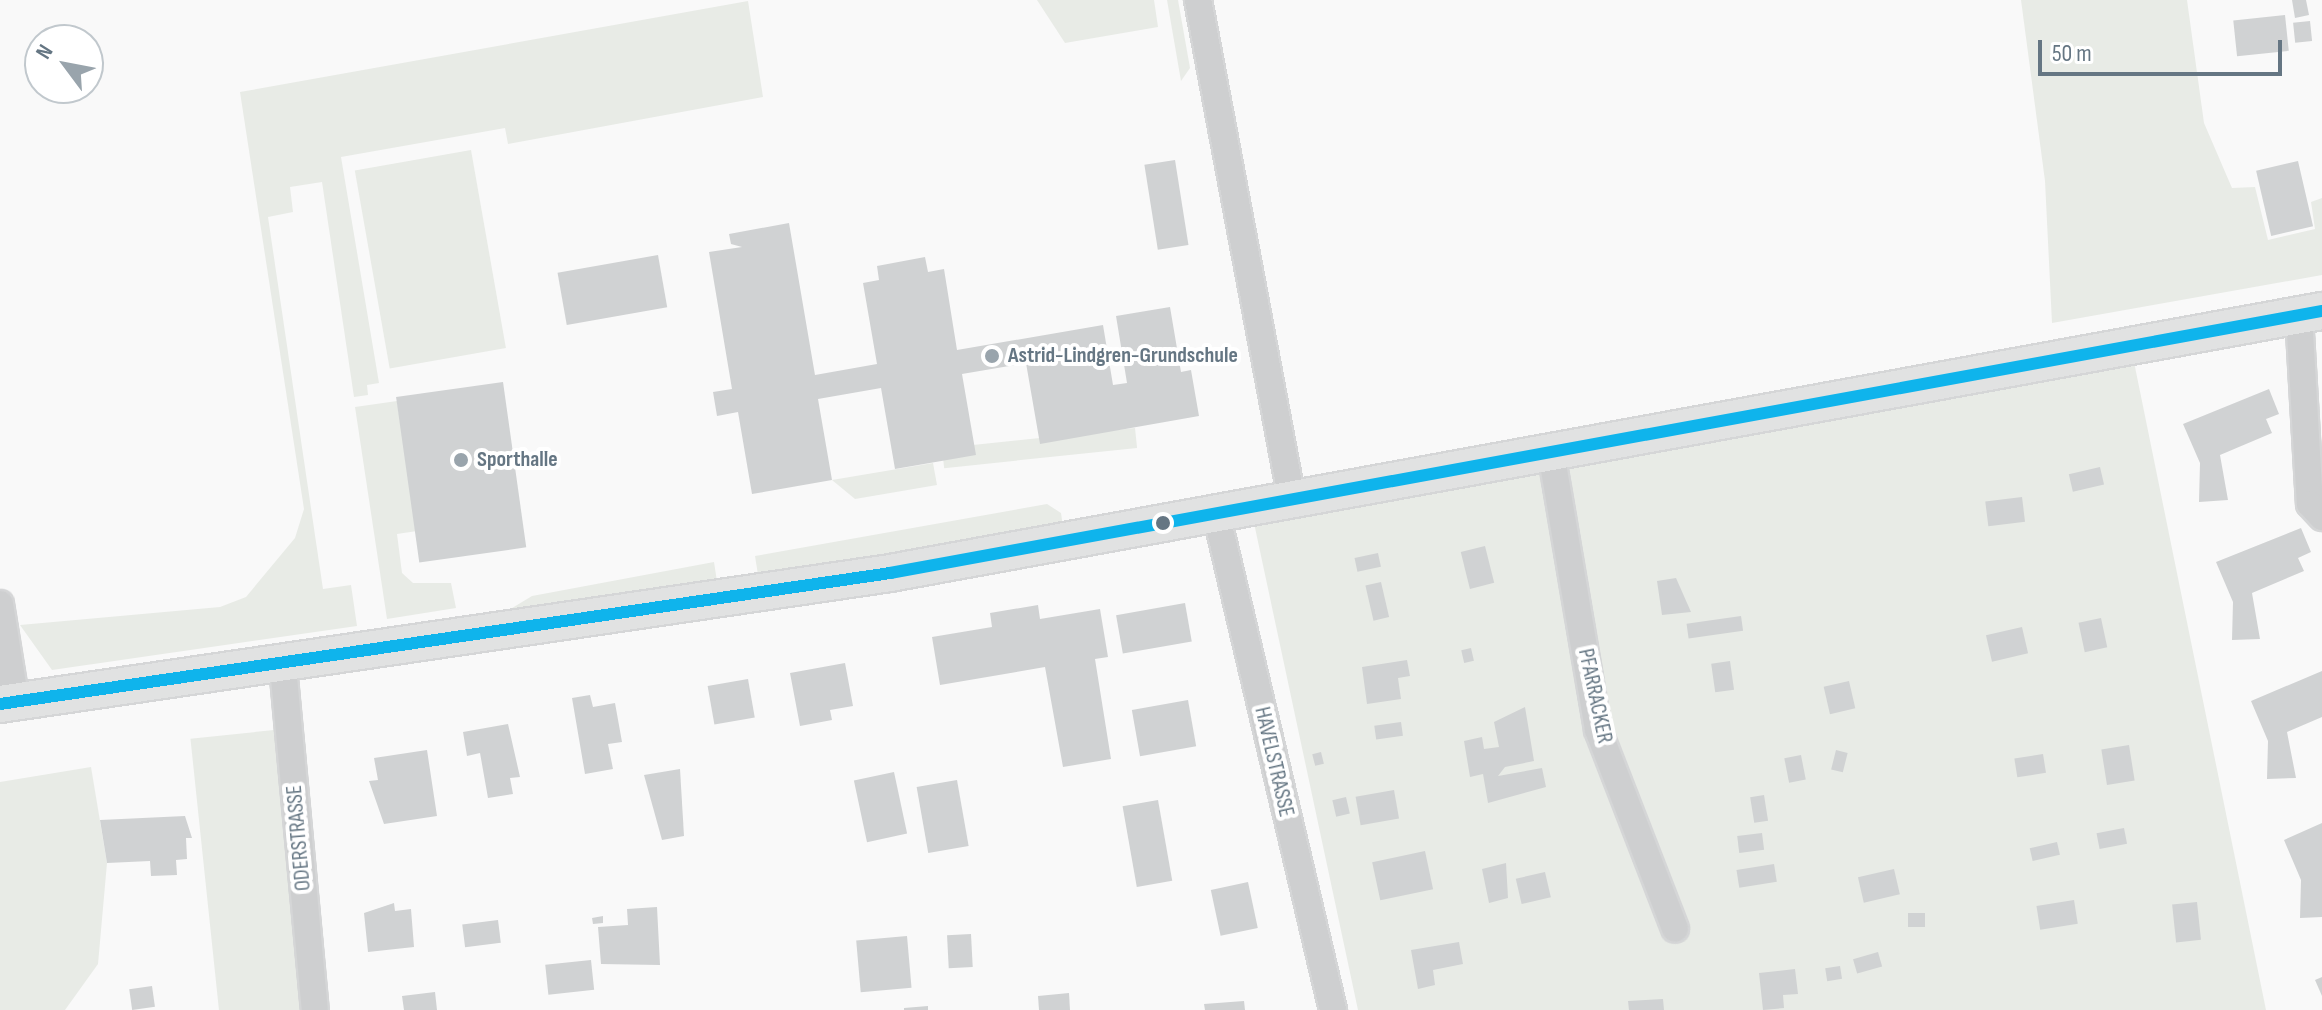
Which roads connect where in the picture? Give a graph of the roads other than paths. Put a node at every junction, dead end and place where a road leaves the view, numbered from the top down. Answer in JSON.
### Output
{"nodes":[{"id":1,"x":1198,"y":0,"type":"edge"},
{"id":2,"x":2311,"y":313,"type":"edge"},
{"id":3,"x":1551,"y":452,"type":"junction"},
{"id":4,"x":1292,"y":500,"type":"junction"},
{"id":5,"x":1216,"y":513,"type":"junction"},
{"id":6,"x":2322,"y":517,"type":"edge"},
{"id":7,"x":0,"y":604,"type":"edge"},
{"id":8,"x":283,"y":667,"type":"junction"},
{"id":9,"x":8,"y":703,"type":"edge"},
{"id":10,"x":1675,"y":929,"type":"dead end"},
{"id":11,"x":315,"y":1010,"type":"edge"},
{"id":12,"x":1333,"y":1010,"type":"edge"}],
"edges":[{"from":1,"to":4,"type":"street"},
{"from":2,"to":3,"type":"street"},
{"from":2,"to":6,"type":"street"},
{"from":3,"to":4,"type":"street"},
{"from":3,"to":10,"type":"street","name":"PFARRACKER"},
{"from":4,"to":5,"type":"street"},
{"from":5,"to":8,"type":"street"},
{"from":5,"to":12,"type":"street","name":"HAVELSTRASSE"},
{"from":7,"to":9,"type":"street"},
{"from":8,"to":9,"type":"street"},
{"from":8,"to":11,"type":"street","name":"ODERSTRASSE"}]}
